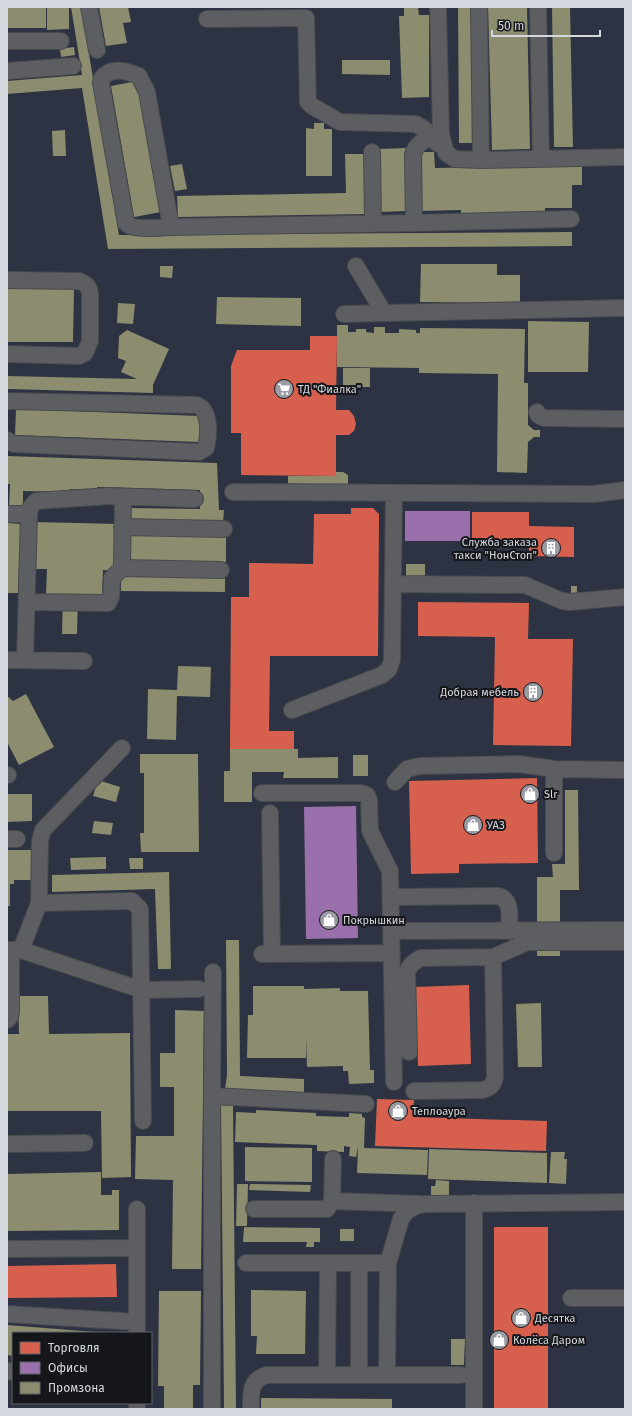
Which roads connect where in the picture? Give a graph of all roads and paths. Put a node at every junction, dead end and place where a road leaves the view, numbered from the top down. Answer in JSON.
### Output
{"nodes":[{"id":1,"x":89,"y":7,"type":"edge"},
{"id":2,"x":438,"y":7,"type":"edge"},
{"id":3,"x":479,"y":7,"type":"edge"},
{"id":4,"x":538,"y":7,"type":"edge"},
{"id":5,"x":306,"y":12,"type":"edge"},
{"id":6,"x":207,"y":19,"type":"dead end"},
{"id":7,"x":7,"y":41,"type":"edge"},
{"id":8,"x":61,"y":41,"type":"dead end"},
{"id":9,"x":97,"y":50,"type":"dead end"},
{"id":10,"x":73,"y":66,"type":"dead end"},
{"id":11,"x":7,"y":71,"type":"edge"},
{"id":12,"x":436,"y":136,"type":"junction"},
{"id":13,"x":372,"y":152,"type":"dead end"},
{"id":14,"x":625,"y":157,"type":"edge"},
{"id":15,"x":541,"y":159,"type":"junction"},
{"id":16,"x":481,"y":160,"type":"junction"},
{"id":17,"x":571,"y":219,"type":"dead end"},
{"id":18,"x":373,"y":223,"type":"junction"},
{"id":19,"x":414,"y":223,"type":"junction"},
{"id":20,"x":172,"y":227,"type":"junction"},
{"id":21,"x":356,"y":266,"type":"dead end"},
{"id":22,"x":7,"y":280,"type":"edge"},
{"id":23,"x":625,"y":308,"type":"edge"},
{"id":24,"x":384,"y":313,"type":"junction"},
{"id":25,"x":344,"y":314,"type":"dead end"},
{"id":26,"x":7,"y":354,"type":"edge"},
{"id":27,"x":7,"y":401,"type":"edge"},
{"id":28,"x":537,"y":412,"type":"dead end"},
{"id":29,"x":625,"y":418,"type":"edge"},
{"id":30,"x":7,"y":440,"type":"edge"},
{"id":31,"x":625,"y":490,"type":"edge"},
{"id":32,"x":233,"y":492,"type":"dead end"},
{"id":33,"x":394,"y":493,"type":"junction"},
{"id":34,"x":123,"y":497,"type":"junction"},
{"id":35,"x":195,"y":499,"type":"dead end"},
{"id":36,"x":7,"y":514,"type":"edge"},
{"id":37,"x":29,"y":514,"type":"junction"},
{"id":38,"x":122,"y":527,"type":"junction"},
{"id":39,"x":224,"y":528,"type":"dead end"},
{"id":40,"x":122,"y":568,"type":"junction"},
{"id":41,"x":221,"y":570,"type":"dead end"},
{"id":42,"x":393,"y":584,"type":"junction"},
{"id":43,"x":625,"y":596,"type":"edge"},
{"id":44,"x":27,"y":602,"type":"junction"},
{"id":45,"x":7,"y":660,"type":"edge"},
{"id":46,"x":25,"y":660,"type":"junction"},
{"id":47,"x":84,"y":661,"type":"dead end"},
{"id":48,"x":292,"y":710,"type":"dead end"},
{"id":49,"x":122,"y":748,"type":"dead end"},
{"id":50,"x":554,"y":769,"type":"junction"},
{"id":51,"x":625,"y":770,"type":"edge"},
{"id":52,"x":395,"y":782,"type":"dead end"},
{"id":53,"x":262,"y":793,"type":"dead end"},
{"id":54,"x":270,"y":813,"type":"dead end"},
{"id":55,"x":554,"y":853,"type":"dead end"},
{"id":56,"x":391,"y":897,"type":"junction"},
{"id":57,"x":38,"y":903,"type":"junction"},
{"id":58,"x":625,"y":930,"type":"edge"},
{"id":59,"x":392,"y":931,"type":"junction"},
{"id":60,"x":509,"y":931,"type":"junction"},
{"id":61,"x":625,"y":942,"type":"edge"},
{"id":62,"x":13,"y":950,"type":"edge"},
{"id":63,"x":392,"y":953,"type":"junction"},
{"id":64,"x":493,"y":957,"type":"junction"},
{"id":65,"x":213,"y":972,"type":"dead end"},
{"id":66,"x":199,"y":989,"type":"dead end"},
{"id":67,"x":142,"y":990,"type":"junction"},
{"id":68,"x":7,"y":1020,"type":"edge"},
{"id":69,"x":409,"y":1052,"type":"dead end"},
{"id":70,"x":394,"y":1082,"type":"dead end"},
{"id":71,"x":414,"y":1091,"type":"dead end"},
{"id":72,"x":212,"y":1096,"type":"junction"},
{"id":73,"x":366,"y":1104,"type":"dead end"},
{"id":74,"x":143,"y":1121,"type":"dead end"},
{"id":75,"x":85,"y":1143,"type":"dead end"},
{"id":76,"x":7,"y":1144,"type":"edge"},
{"id":77,"x":333,"y":1159,"type":"dead end"},
{"id":78,"x":332,"y":1201,"type":"junction"},
{"id":79,"x":625,"y":1202,"type":"edge"},
{"id":80,"x":426,"y":1204,"type":"junction"},
{"id":81,"x":474,"y":1204,"type":"junction"},
{"id":82,"x":137,"y":1209,"type":"dead end"},
{"id":83,"x":254,"y":1209,"type":"dead end"},
{"id":84,"x":137,"y":1248,"type":"junction"},
{"id":85,"x":7,"y":1249,"type":"edge"},
{"id":86,"x":246,"y":1263,"type":"dead end"},
{"id":87,"x":328,"y":1263,"type":"junction"},
{"id":88,"x":359,"y":1263,"type":"junction"},
{"id":89,"x":388,"y":1263,"type":"junction"},
{"id":90,"x":571,"y":1298,"type":"dead end"},
{"id":91,"x":625,"y":1298,"type":"edge"},
{"id":92,"x":7,"y":1314,"type":"edge"},
{"id":93,"x":137,"y":1327,"type":"edge"},
{"id":94,"x":327,"y":1375,"type":"junction"},
{"id":95,"x":359,"y":1375,"type":"junction"},
{"id":96,"x":387,"y":1375,"type":"junction"},
{"id":97,"x":461,"y":1375,"type":"dead end"},
{"id":98,"x":212,"y":1409,"type":"edge"},
{"id":99,"x":251,"y":1409,"type":"edge"},
{"id":100,"x":474,"y":1409,"type":"edge"}],
"edges":[{"from":1,"to":9,"type":"lane"},
{"from":2,"to":12,"type":"lane"},
{"from":3,"to":16,"type":"lane"},
{"from":4,"to":15,"type":"lane"},
{"from":5,"to":6,"type":"lane"},
{"from":5,"to":12,"type":"lane"},
{"from":7,"to":8,"type":"lane"},
{"from":10,"to":11,"type":"lane"},
{"from":12,"to":16,"type":"lane"},
{"from":12,"to":19,"type":"lane"},
{"from":13,"to":18,"type":"lane"},
{"from":14,"to":15,"type":"lane"},
{"from":15,"to":16,"type":"lane"},
{"from":17,"to":19,"type":"lane"},
{"from":18,"to":19,"type":"lane"},
{"from":18,"to":20,"type":"lane"},
{"from":20,"to":20,"type":"lane"},
{"from":21,"to":24,"type":"lane"},
{"from":22,"to":26,"type":"lane"},
{"from":23,"to":24,"type":"lane"},
{"from":24,"to":25,"type":"lane"},
{"from":27,"to":30,"type":"lane"},
{"from":28,"to":29,"type":"lane"},
{"from":31,"to":33,"type":"lane"},
{"from":32,"to":33,"type":"lane"},
{"from":33,"to":42,"type":"lane"},
{"from":34,"to":35,"type":"lane"},
{"from":34,"to":37,"type":"lane"},
{"from":34,"to":38,"type":"lane"},
{"from":36,"to":37,"type":"lane"},
{"from":37,"to":44,"type":"lane"},
{"from":38,"to":39,"type":"lane"},
{"from":38,"to":40,"type":"lane"},
{"from":40,"to":41,"type":"lane"},
{"from":40,"to":44,"type":"lane"},
{"from":42,"to":43,"type":"lane"},
{"from":42,"to":48,"type":"lane"},
{"from":44,"to":46,"type":"lane"},
{"from":45,"to":46,"type":"lane"},
{"from":46,"to":47,"type":"lane"},
{"from":49,"to":57,"type":"lane"},
{"from":50,"to":51,"type":"lane"},
{"from":50,"to":52,"type":"lane"},
{"from":50,"to":55,"type":"lane"},
{"from":53,"to":56,"type":"lane"},
{"from":54,"to":63,"type":"lane"},
{"from":56,"to":59,"type":"lane"},
{"from":56,"to":60,"type":"lane"},
{"from":57,"to":62,"type":"lane"},
{"from":57,"to":67,"type":"lane"},
{"from":58,"to":60,"type":"lane"},
{"from":59,"to":60,"type":"lane"},
{"from":59,"to":63,"type":"lane"},
{"from":61,"to":64,"type":"lane"},
{"from":62,"to":67,"type":"lane"},
{"from":62,"to":68,"type":"lane"},
{"from":63,"to":70,"type":"lane"},
{"from":64,"to":69,"type":"lane"},
{"from":64,"to":71,"type":"lane"},
{"from":65,"to":72,"type":"lane"},
{"from":66,"to":67,"type":"lane"},
{"from":67,"to":74,"type":"lane"},
{"from":72,"to":73,"type":"lane"},
{"from":72,"to":98,"type":"lane"},
{"from":75,"to":76,"type":"lane"},
{"from":77,"to":78,"type":"lane"},
{"from":78,"to":80,"type":"lane"},
{"from":78,"to":83,"type":"lane"},
{"from":79,"to":81,"type":"lane"},
{"from":80,"to":81,"type":"lane"},
{"from":80,"to":89,"type":"lane"},
{"from":81,"to":100,"type":"lane"},
{"from":82,"to":84,"type":"lane"},
{"from":84,"to":85,"type":"lane"},
{"from":84,"to":93,"type":"lane"},
{"from":86,"to":87,"type":"lane"},
{"from":87,"to":88,"type":"lane"},
{"from":87,"to":94,"type":"lane"},
{"from":88,"to":89,"type":"lane"},
{"from":88,"to":95,"type":"lane"},
{"from":89,"to":96,"type":"lane"},
{"from":90,"to":91,"type":"lane"},
{"from":92,"to":93,"type":"lane"},
{"from":94,"to":95,"type":"lane"},
{"from":94,"to":99,"type":"lane"},
{"from":95,"to":96,"type":"lane"},
{"from":96,"to":97,"type":"lane"}]}
